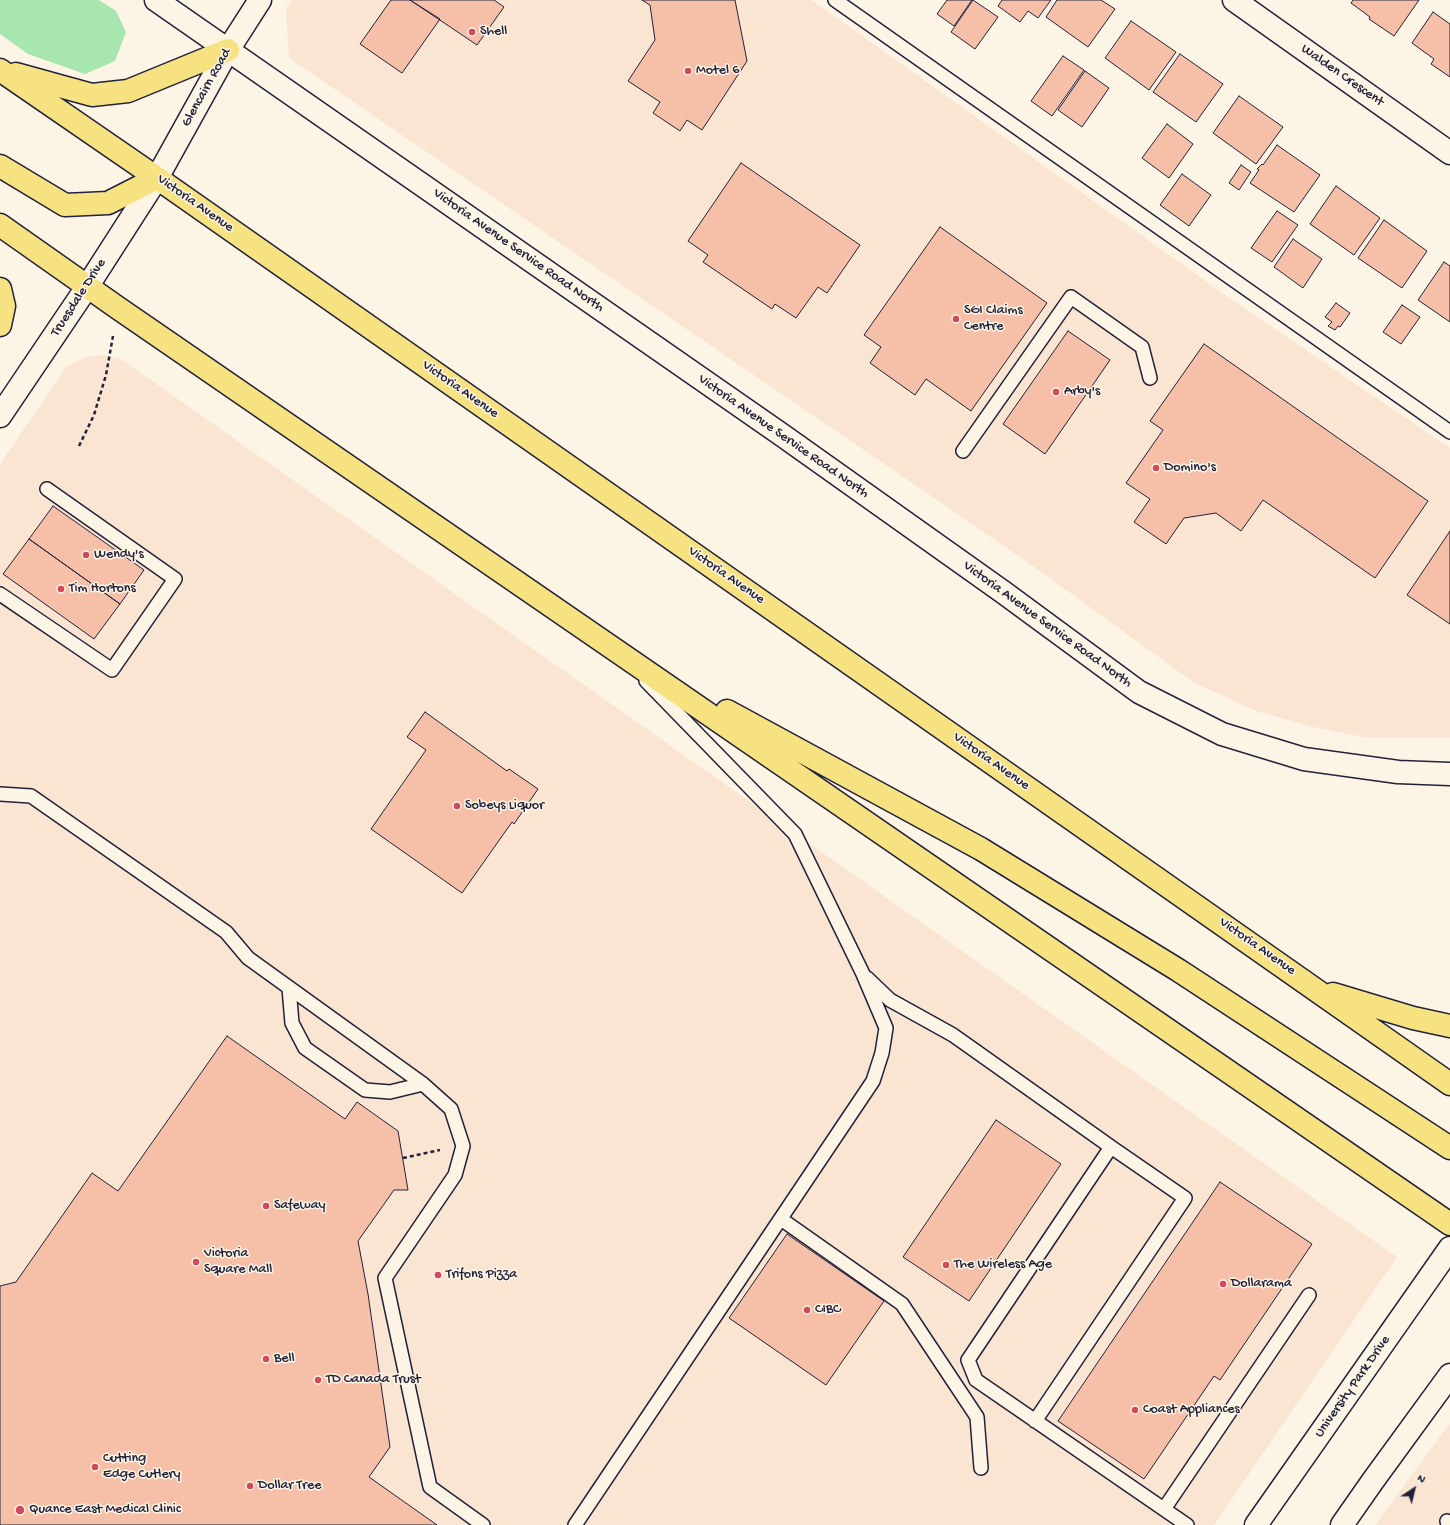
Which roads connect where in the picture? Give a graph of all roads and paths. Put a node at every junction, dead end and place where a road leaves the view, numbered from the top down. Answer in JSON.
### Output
{"nodes":[{"id":1,"x":156,"y":0,"type":"edge"},
{"id":2,"x":260,"y":0,"type":"edge"},
{"id":3,"x":835,"y":0,"type":"edge"},
{"id":4,"x":1234,"y":0,"type":"edge"},
{"id":5,"x":228,"y":50,"type":"junction"},
{"id":6,"x":0,"y":70,"type":"edge"},
{"id":7,"x":1450,"y":153,"type":"edge"},
{"id":8,"x":0,"y":166,"type":"edge"},
{"id":9,"x":157,"y":178,"type":"junction"},
{"id":10,"x":0,"y":225,"type":"edge"},
{"id":11,"x":88,"y":287,"type":"junction"},
{"id":12,"x":0,"y":289,"type":"edge"},
{"id":13,"x":118,"y":308,"type":"junction"},
{"id":14,"x":0,"y":325,"type":"edge"},
{"id":15,"x":1150,"y":378,"type":"dead end"},
{"id":16,"x":0,"y":416,"type":"edge"},
{"id":17,"x":1450,"y":432,"type":"edge"},
{"id":18,"x":79,"y":446,"type":"dead end"},
{"id":19,"x":963,"y":450,"type":"dead end"},
{"id":20,"x":48,"y":489,"type":"dead end"},
{"id":21,"x":0,"y":594,"type":"edge"},
{"id":22,"x":620,"y":653,"type":"junction"},
{"id":23,"x":1450,"y":774,"type":"edge"},
{"id":24,"x":0,"y":794,"type":"edge"},
{"id":25,"x":863,"y":974,"type":"junction"},
{"id":26,"x":289,"y":988,"type":"junction"},
{"id":27,"x":1315,"y":988,"type":"junction"},
{"id":28,"x":1450,"y":1026,"type":"edge"},
{"id":29,"x":423,"y":1084,"type":"junction"},
{"id":30,"x":1450,"y":1084,"type":"edge"},
{"id":31,"x":463,"y":1146,"type":"junction"},
{"id":32,"x":1111,"y":1147,"type":"junction"},
{"id":33,"x":1450,"y":1148,"type":"edge"},
{"id":34,"x":403,"y":1158,"type":"dead end"},
{"id":35,"x":781,"y":1219,"type":"junction"},
{"id":36,"x":1450,"y":1224,"type":"edge"},
{"id":37,"x":1450,"y":1248,"type":"edge"},
{"id":38,"x":1308,"y":1295,"type":"dead end"},
{"id":39,"x":1450,"y":1375,"type":"edge"},
{"id":40,"x":1035,"y":1421,"type":"junction"},
{"id":41,"x":981,"y":1468,"type":"dead end"},
{"id":42,"x":1164,"y":1509,"type":"junction"},
{"id":43,"x":483,"y":1525,"type":"edge"},
{"id":44,"x":575,"y":1525,"type":"edge"},
{"id":45,"x":1187,"y":1525,"type":"edge"},
{"id":46,"x":1256,"y":1525,"type":"edge"},
{"id":47,"x":1342,"y":1525,"type":"edge"}],
"edges":[{"from":1,"to":5,"type":"street","name":"Victoria Avenue Service Road North"},
{"from":2,"to":5,"type":"street","name":"Glencairn Road"},
{"from":3,"to":17,"type":"lane"},
{"from":4,"to":7,"type":"street","name":"Walden Crescent"},
{"from":5,"to":6,"type":"highway"},
{"from":5,"to":9,"type":"street","name":"Glencairn Road"},
{"from":5,"to":23,"type":"street","name":"Victoria Avenue Service Road North"},
{"from":6,"to":9,"type":"highway","name":"Victoria Avenue"},
{"from":8,"to":9,"type":"highway"},
{"from":9,"to":11,"type":"street","name":"Truesdale Drive"},
{"from":9,"to":27,"type":"highway","name":"Victoria Avenue"},
{"from":10,"to":11,"type":"highway"},
{"from":11,"to":13,"type":"highway"},
{"from":11,"to":16,"type":"street","name":"Truesdale Drive"},
{"from":12,"to":14,"type":"highway"},
{"from":13,"to":18,"type":"path"},
{"from":13,"to":22,"type":"highway"},
{"from":15,"to":19,"type":"lane"},
{"from":20,"to":21,"type":"lane"},
{"from":22,"to":25,"type":"lane"},
{"from":22,"to":33,"type":"highway"},
{"from":22,"to":36,"type":"highway"},
{"from":24,"to":26,"type":"lane"},
{"from":25,"to":32,"type":"lane"},
{"from":25,"to":35,"type":"lane"},
{"from":26,"to":29,"type":"lane"},
{"from":26,"to":29,"type":"lane"},
{"from":27,"to":28,"type":"highway"},
{"from":27,"to":30,"type":"highway","name":"Victoria Avenue"},
{"from":29,"to":31,"type":"lane"},
{"from":31,"to":34,"type":"path"},
{"from":31,"to":43,"type":"lane"},
{"from":32,"to":40,"type":"lane"},
{"from":32,"to":40,"type":"lane"},
{"from":35,"to":41,"type":"lane"},
{"from":35,"to":44,"type":"lane"},
{"from":37,"to":46,"type":"street","name":"University Park Drive"},
{"from":38,"to":42,"type":"lane"},
{"from":39,"to":47,"type":"street"},
{"from":40,"to":42,"type":"lane"},
{"from":42,"to":45,"type":"lane"}]}
